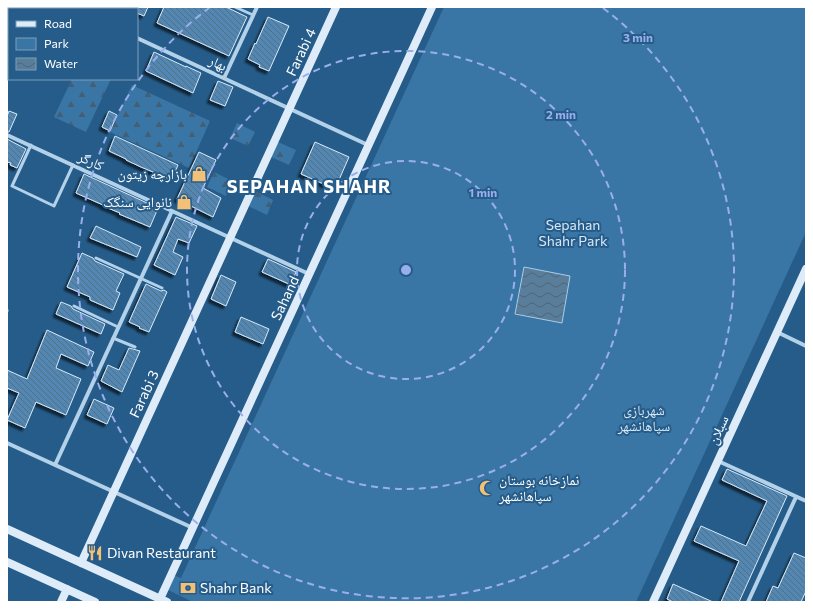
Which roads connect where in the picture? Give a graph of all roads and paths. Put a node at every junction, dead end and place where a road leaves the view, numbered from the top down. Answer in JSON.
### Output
{"nodes":[{"id":1,"x":234,"y":7,"type":"edge"},
{"id":2,"x":257,"y":7,"type":"edge"},
{"id":3,"x":336,"y":7,"type":"edge"},
{"id":4,"x":432,"y":7,"type":"edge"},
{"id":5,"x":253,"y":15,"type":"junction"},
{"id":6,"x":138,"y":38,"type":"edge"},
{"id":7,"x":224,"y":78,"type":"junction"},
{"id":8,"x":289,"y":108,"type":"junction"},
{"id":9,"x":7,"y":135,"type":"edge"},
{"id":10,"x":31,"y":145,"type":"junction"},
{"id":11,"x":369,"y":145,"type":"junction"},
{"id":12,"x":73,"y":165,"type":"junction"},
{"id":13,"x":172,"y":211,"type":"junction"},
{"id":14,"x":230,"y":237,"type":"junction"},
{"id":15,"x":96,"y":258,"type":"dead end"},
{"id":16,"x":806,"y":270,"type":"edge"},
{"id":17,"x":310,"y":274,"type":"junction"},
{"id":18,"x":140,"y":279,"type":"junction"},
{"id":19,"x":162,"y":288,"type":"dead end"},
{"id":20,"x":74,"y":306,"type":"dead end"},
{"id":21,"x":118,"y":327,"type":"junction"},
{"id":22,"x":777,"y":332,"type":"junction"},
{"id":23,"x":113,"y":338,"type":"junction"},
{"id":24,"x":806,"y":346,"type":"edge"},
{"id":25,"x":135,"y":347,"type":"dead end"},
{"id":26,"x":7,"y":443,"type":"edge"},
{"id":27,"x":718,"y":461,"type":"junction"},
{"id":28,"x":55,"y":465,"type":"junction"},
{"id":29,"x":114,"y":491,"type":"junction"},
{"id":30,"x":796,"y":497,"type":"junction"},
{"id":31,"x":806,"y":502,"type":"edge"},
{"id":32,"x":193,"y":528,"type":"junction"},
{"id":33,"x":7,"y":529,"type":"edge"},
{"id":34,"x":7,"y":562,"type":"edge"},
{"id":35,"x":81,"y":563,"type":"junction"},
{"id":36,"x":67,"y":589,"type":"junction"},
{"id":37,"x":164,"y":601,"type":"edge"},
{"id":38,"x":61,"y":602,"type":"edge"},
{"id":39,"x":95,"y":602,"type":"edge"},
{"id":40,"x":653,"y":602,"type":"edge"},
{"id":41,"x":748,"y":602,"type":"edge"}],
"edges":[{"from":1,"to":5,"type":"lane"},
{"from":2,"to":5,"type":"street"},
{"from":3,"to":8,"type":"street","name":"Farabi 4"},
{"from":4,"to":11,"type":"street","name":"Sahand"},
{"from":5,"to":7,"type":"street"},
{"from":6,"to":7,"type":"street","name":"بهار"},
{"from":7,"to":8,"type":"street","name":"بهار"},
{"from":8,"to":11,"type":"street","name":"بهار"},
{"from":8,"to":14,"type":"street","name":"Farabi 4"},
{"from":9,"to":10,"type":"street","name":"کارگر"},
{"from":10,"to":12,"type":"street","name":"کارگر"},
{"from":10,"to":12,"type":"lane"},
{"from":11,"to":17,"type":"street","name":"Sahand"},
{"from":12,"to":13,"type":"street","name":"کارگر"},
{"from":13,"to":14,"type":"street","name":"کارگر"},
{"from":13,"to":18,"type":"street"},
{"from":14,"to":17,"type":"street","name":"کارگر"},
{"from":14,"to":29,"type":"street","name":"Farabi 3"},
{"from":15,"to":18,"type":"lane"},
{"from":16,"to":22,"type":"street","name":"سبلان"},
{"from":17,"to":32,"type":"street","name":"Sahand"},
{"from":18,"to":19,"type":"lane"},
{"from":18,"to":21,"type":"street"},
{"from":20,"to":21,"type":"lane"},
{"from":21,"to":23,"type":"street"},
{"from":22,"to":24,"type":"street"},
{"from":22,"to":27,"type":"street","name":"سبلان"},
{"from":23,"to":25,"type":"lane"},
{"from":23,"to":28,"type":"street"},
{"from":26,"to":28,"type":"street"},
{"from":27,"to":30,"type":"street"},
{"from":27,"to":40,"type":"street","name":"سبلان"},
{"from":28,"to":29,"type":"street"},
{"from":29,"to":32,"type":"street"},
{"from":29,"to":35,"type":"street","name":"Farabi 3"},
{"from":30,"to":31,"type":"street"},
{"from":30,"to":41,"type":"street"},
{"from":32,"to":37,"type":"street","name":"Sahand"},
{"from":33,"to":35,"type":"street"},
{"from":34,"to":36,"type":"street"},
{"from":35,"to":37,"type":"street"},
{"from":36,"to":38,"type":"street"},
{"from":36,"to":39,"type":"street"}]}
